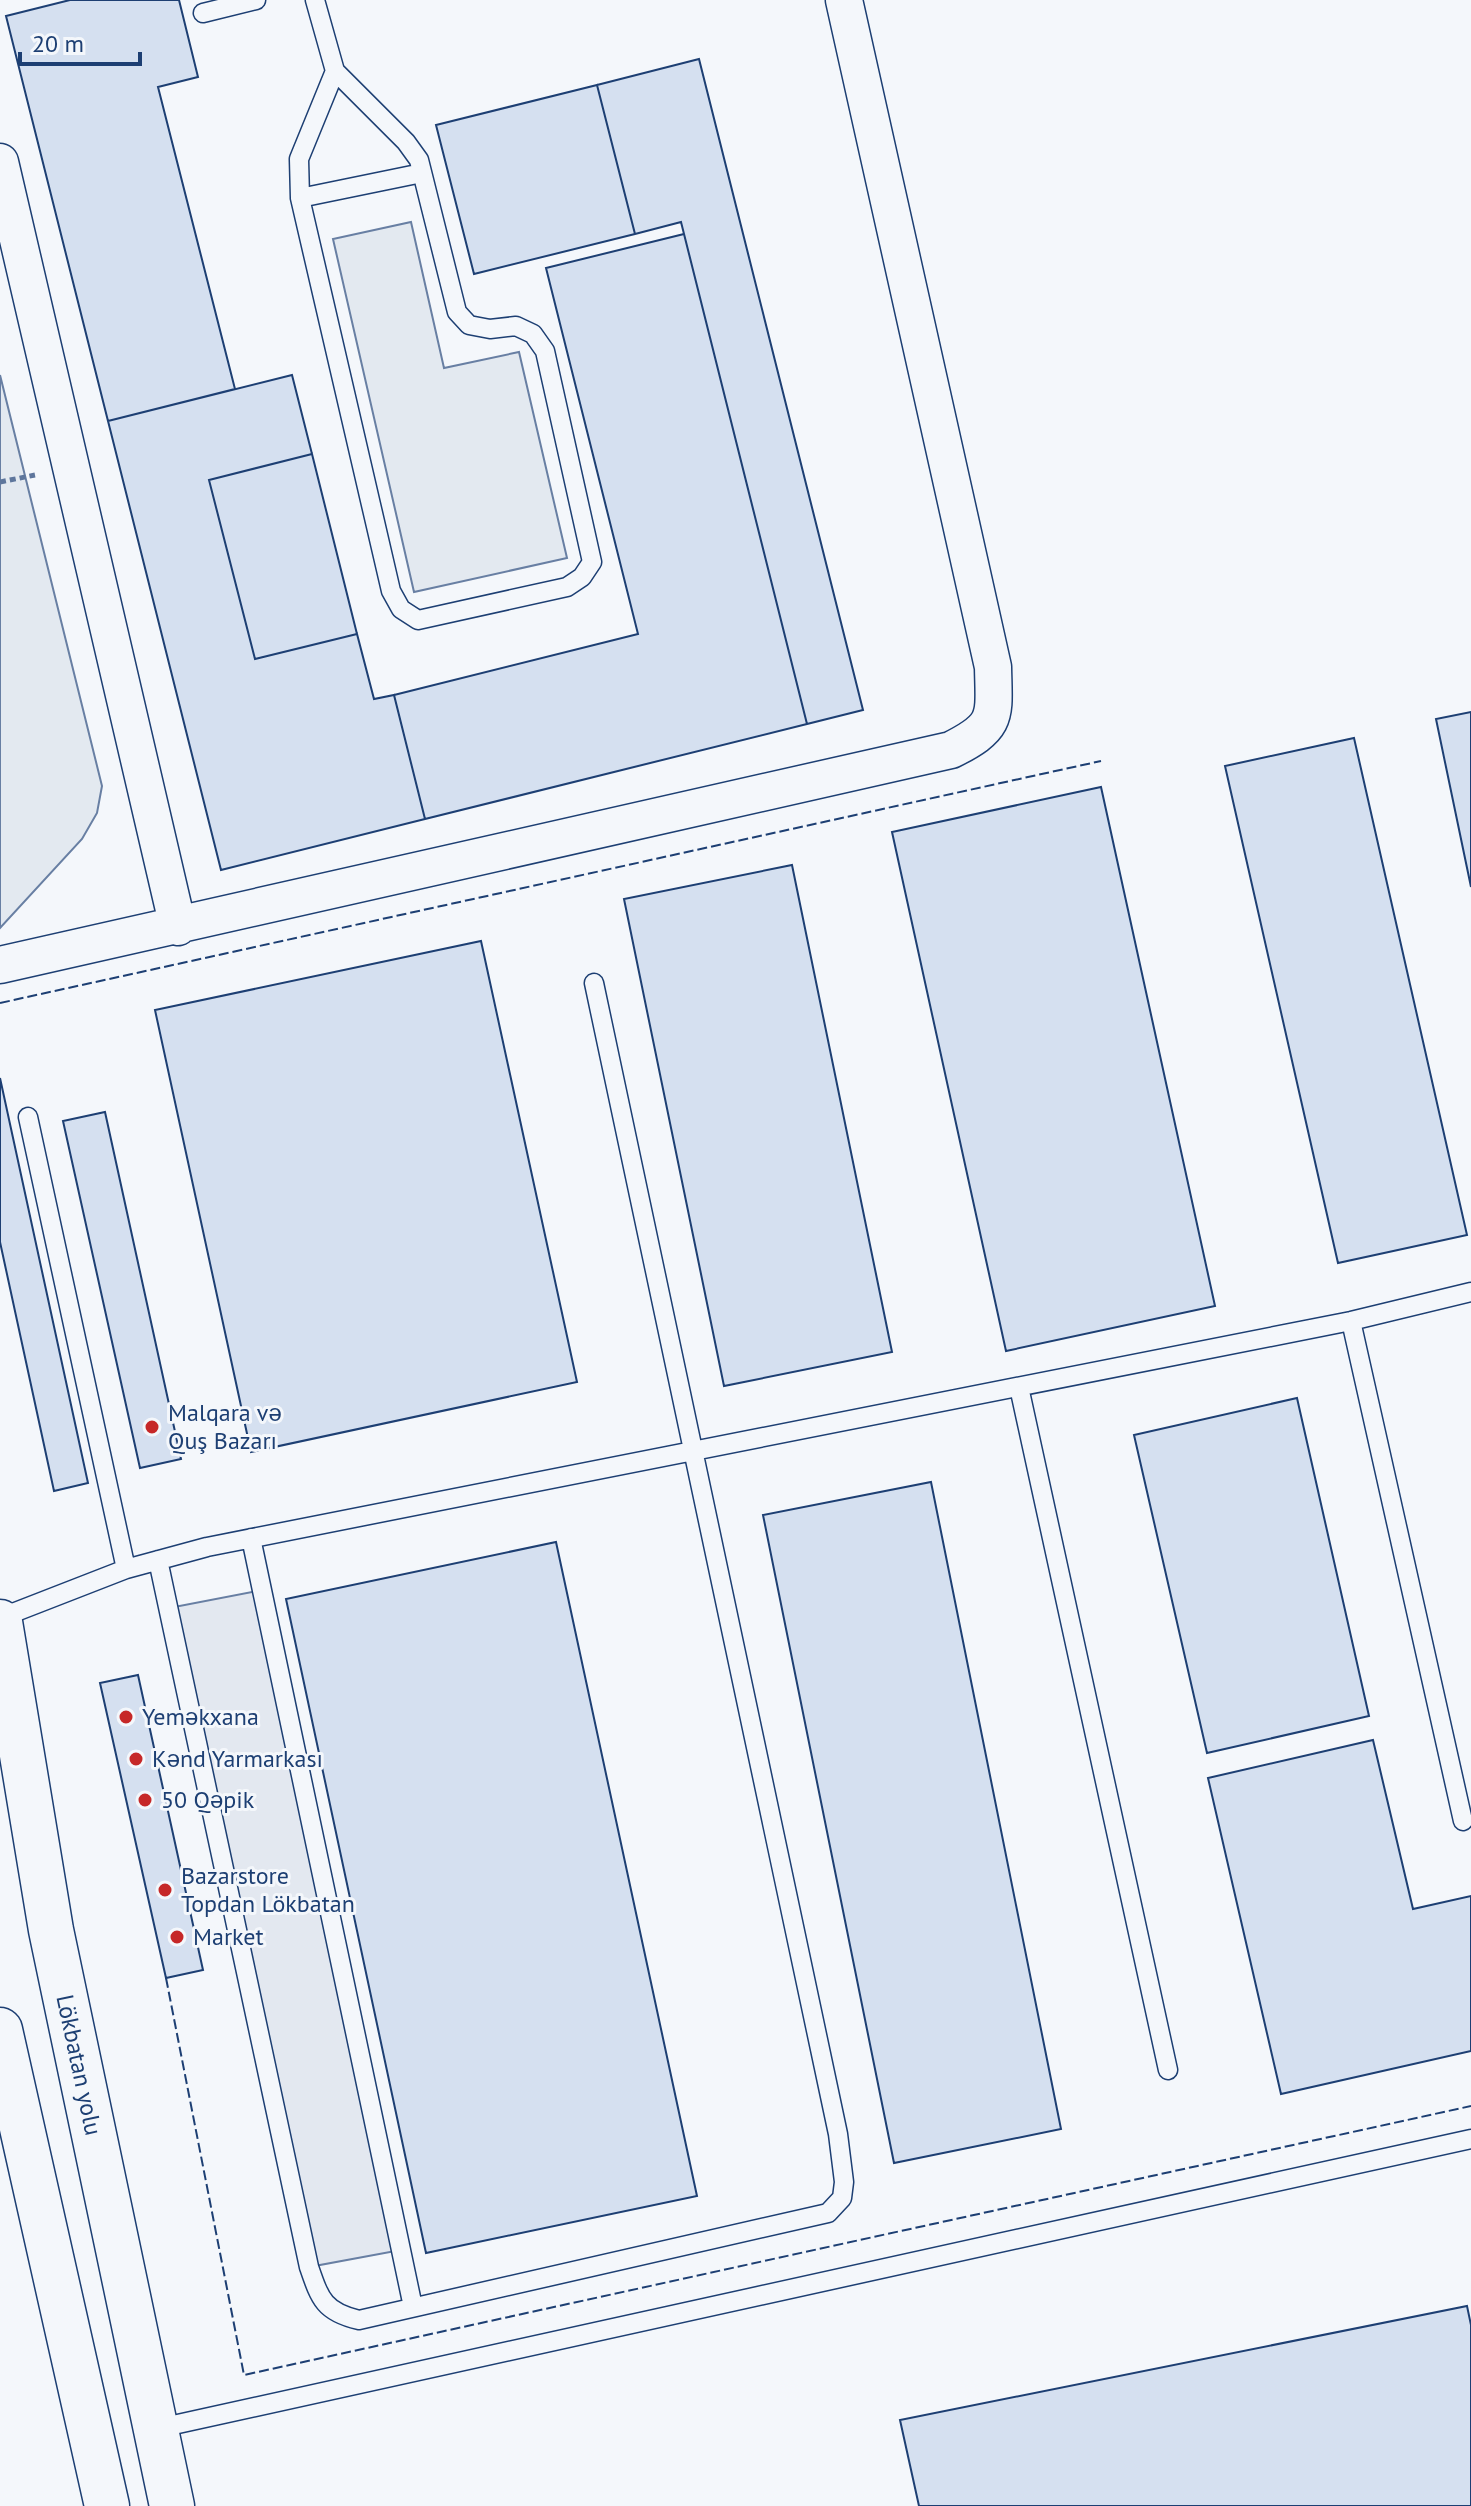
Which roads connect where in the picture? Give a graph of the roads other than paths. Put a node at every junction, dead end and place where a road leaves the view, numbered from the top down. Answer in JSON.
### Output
{"nodes":[{"id":1,"x":256,"y":0,"type":"edge"},
{"id":2,"x":315,"y":0,"type":"edge"},
{"id":3,"x":844,"y":0,"type":"edge"},
{"id":4,"x":203,"y":13,"type":"dead end"},
{"id":5,"x":335,"y":71,"type":"junction"},
{"id":6,"x":0,"y":162,"type":"edge"},
{"id":7,"x":422,"y":173,"type":"junction"},
{"id":8,"x":300,"y":198,"type":"junction"},
{"id":9,"x":178,"y":927,"type":"junction"},
{"id":10,"x":0,"y":965,"type":"edge"},
{"id":11,"x":594,"y":983,"type":"dead end"},
{"id":12,"x":28,"y":1117,"type":"dead end"},
{"id":13,"x":1471,"y":1292,"type":"edge"},
{"id":14,"x":1351,"y":1321,"type":"junction"},
{"id":15,"x":1019,"y":1387,"type":"junction"},
{"id":16,"x":692,"y":1451,"type":"junction"},
{"id":17,"x":251,"y":1538,"type":"junction"},
{"id":18,"x":158,"y":1560,"type":"junction"},
{"id":19,"x":126,"y":1569,"type":"junction"},
{"id":20,"x":0,"y":1620,"type":"edge"},
{"id":21,"x":0,"y":1628,"type":"edge"},
{"id":22,"x":0,"y":1638,"type":"edge"},
{"id":23,"x":1463,"y":1821,"type":"dead end"},
{"id":24,"x":0,"y":2030,"type":"edge"},
{"id":25,"x":1168,"y":2070,"type":"dead end"},
{"id":26,"x":1471,"y":2139,"type":"edge"},
{"id":27,"x":413,"y":2307,"type":"junction"},
{"id":28,"x":155,"y":2429,"type":"junction"},
{"id":29,"x":107,"y":2506,"type":"edge"},
{"id":30,"x":172,"y":2506,"type":"edge"}],
"edges":[{"from":1,"to":4,"type":"lane"},
{"from":2,"to":5,"type":"lane"},
{"from":3,"to":9,"type":"street"},
{"from":5,"to":7,"type":"lane"},
{"from":5,"to":8,"type":"lane"},
{"from":6,"to":9,"type":"street"},
{"from":7,"to":8,"type":"lane"},
{"from":7,"to":8,"type":"lane"},
{"from":9,"to":10,"type":"street"},
{"from":11,"to":16,"type":"lane"},
{"from":12,"to":19,"type":"lane"},
{"from":13,"to":14,"type":"lane"},
{"from":14,"to":15,"type":"lane"},
{"from":14,"to":23,"type":"lane"},
{"from":15,"to":16,"type":"lane"},
{"from":15,"to":25,"type":"lane"},
{"from":16,"to":17,"type":"lane"},
{"from":16,"to":27,"type":"lane"},
{"from":17,"to":18,"type":"lane"},
{"from":17,"to":27,"type":"lane"},
{"from":18,"to":19,"type":"lane"},
{"from":18,"to":27,"type":"lane"},
{"from":19,"to":20,"type":"lane"},
{"from":20,"to":28,"type":"main road","name":"Lökbatan yolu"},
{"from":21,"to":22,"type":"main road"},
{"from":24,"to":29,"type":"main road"},
{"from":26,"to":28,"type":"lane"},
{"from":28,"to":30,"type":"main road","name":"Lökbatan yolu"}]}
